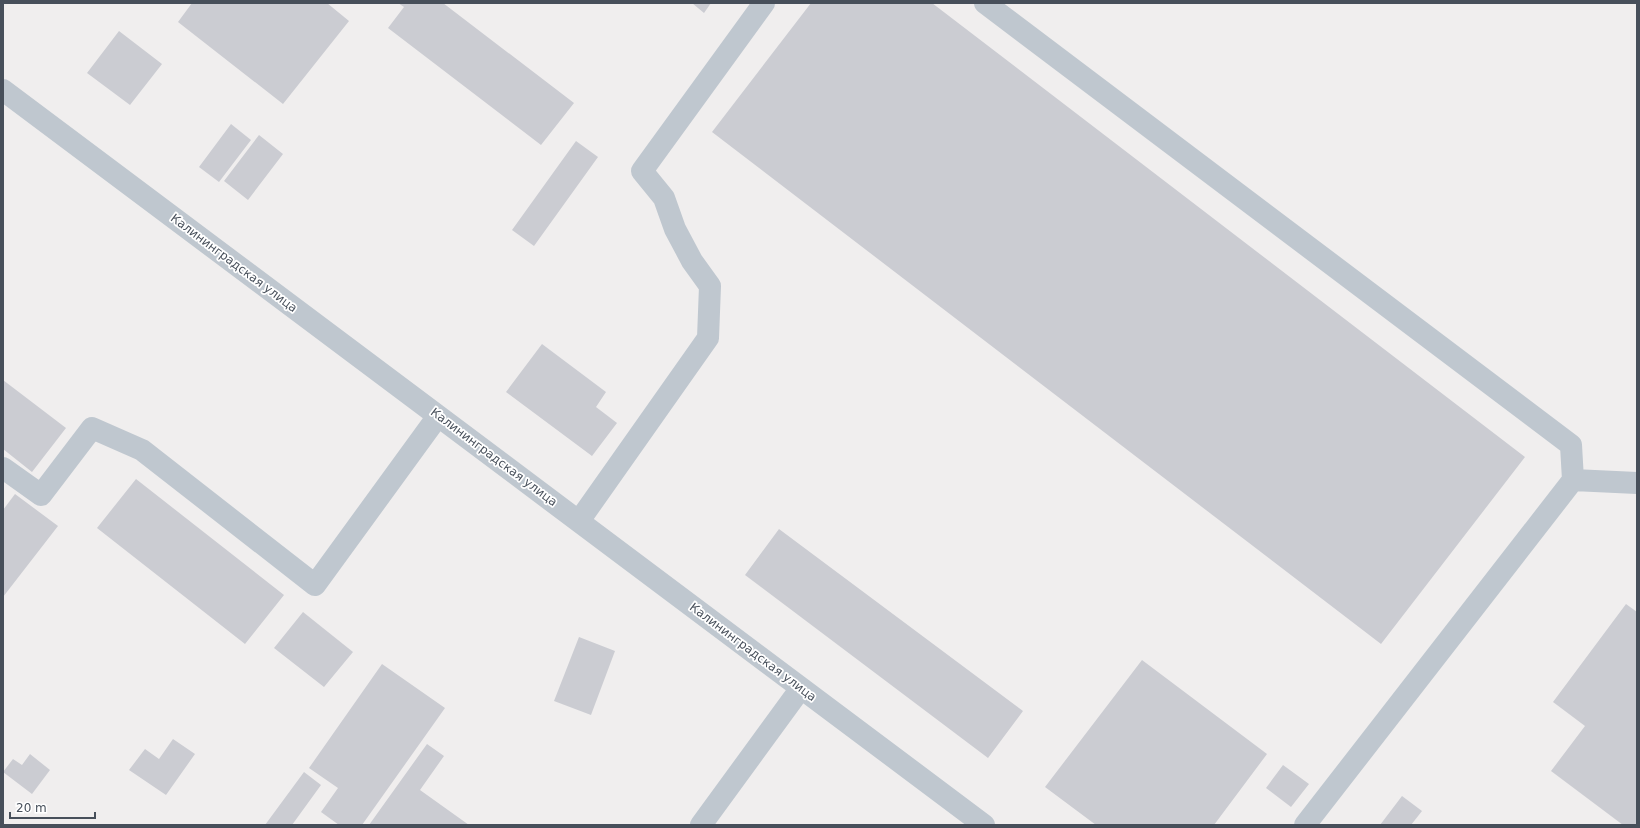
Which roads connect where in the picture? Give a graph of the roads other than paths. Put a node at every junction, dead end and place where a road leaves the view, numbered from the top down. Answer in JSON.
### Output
{"nodes":[{"id":1,"x":764,"y":3,"type":"edge"},
{"id":2,"x":985,"y":3,"type":"edge"},
{"id":3,"x":3,"y":90,"type":"edge"},
{"id":4,"x":438,"y":416,"type":"junction"},
{"id":5,"x":3,"y":468,"type":"edge"},
{"id":6,"x":1573,"y":480,"type":"junction"},
{"id":7,"x":1637,"y":483,"type":"edge"},
{"id":8,"x":579,"y":521,"type":"junction"},
{"id":9,"x":801,"y":688,"type":"junction"},
{"id":10,"x":701,"y":825,"type":"edge"},
{"id":11,"x":984,"y":825,"type":"edge"},
{"id":12,"x":1305,"y":825,"type":"edge"}],
"edges":[{"from":1,"to":8,"type":"street"},
{"from":2,"to":6,"type":"street"},
{"from":3,"to":4,"type":"street","name":"Калининградская улица"},
{"from":4,"to":5,"type":"street"},
{"from":4,"to":8,"type":"street","name":"Калининградская улица"},
{"from":6,"to":7,"type":"street"},
{"from":6,"to":12,"type":"street"},
{"from":8,"to":9,"type":"street","name":"Калининградская улица"},
{"from":9,"to":10,"type":"street"},
{"from":9,"to":11,"type":"street","name":"Калининградская улица"}]}
